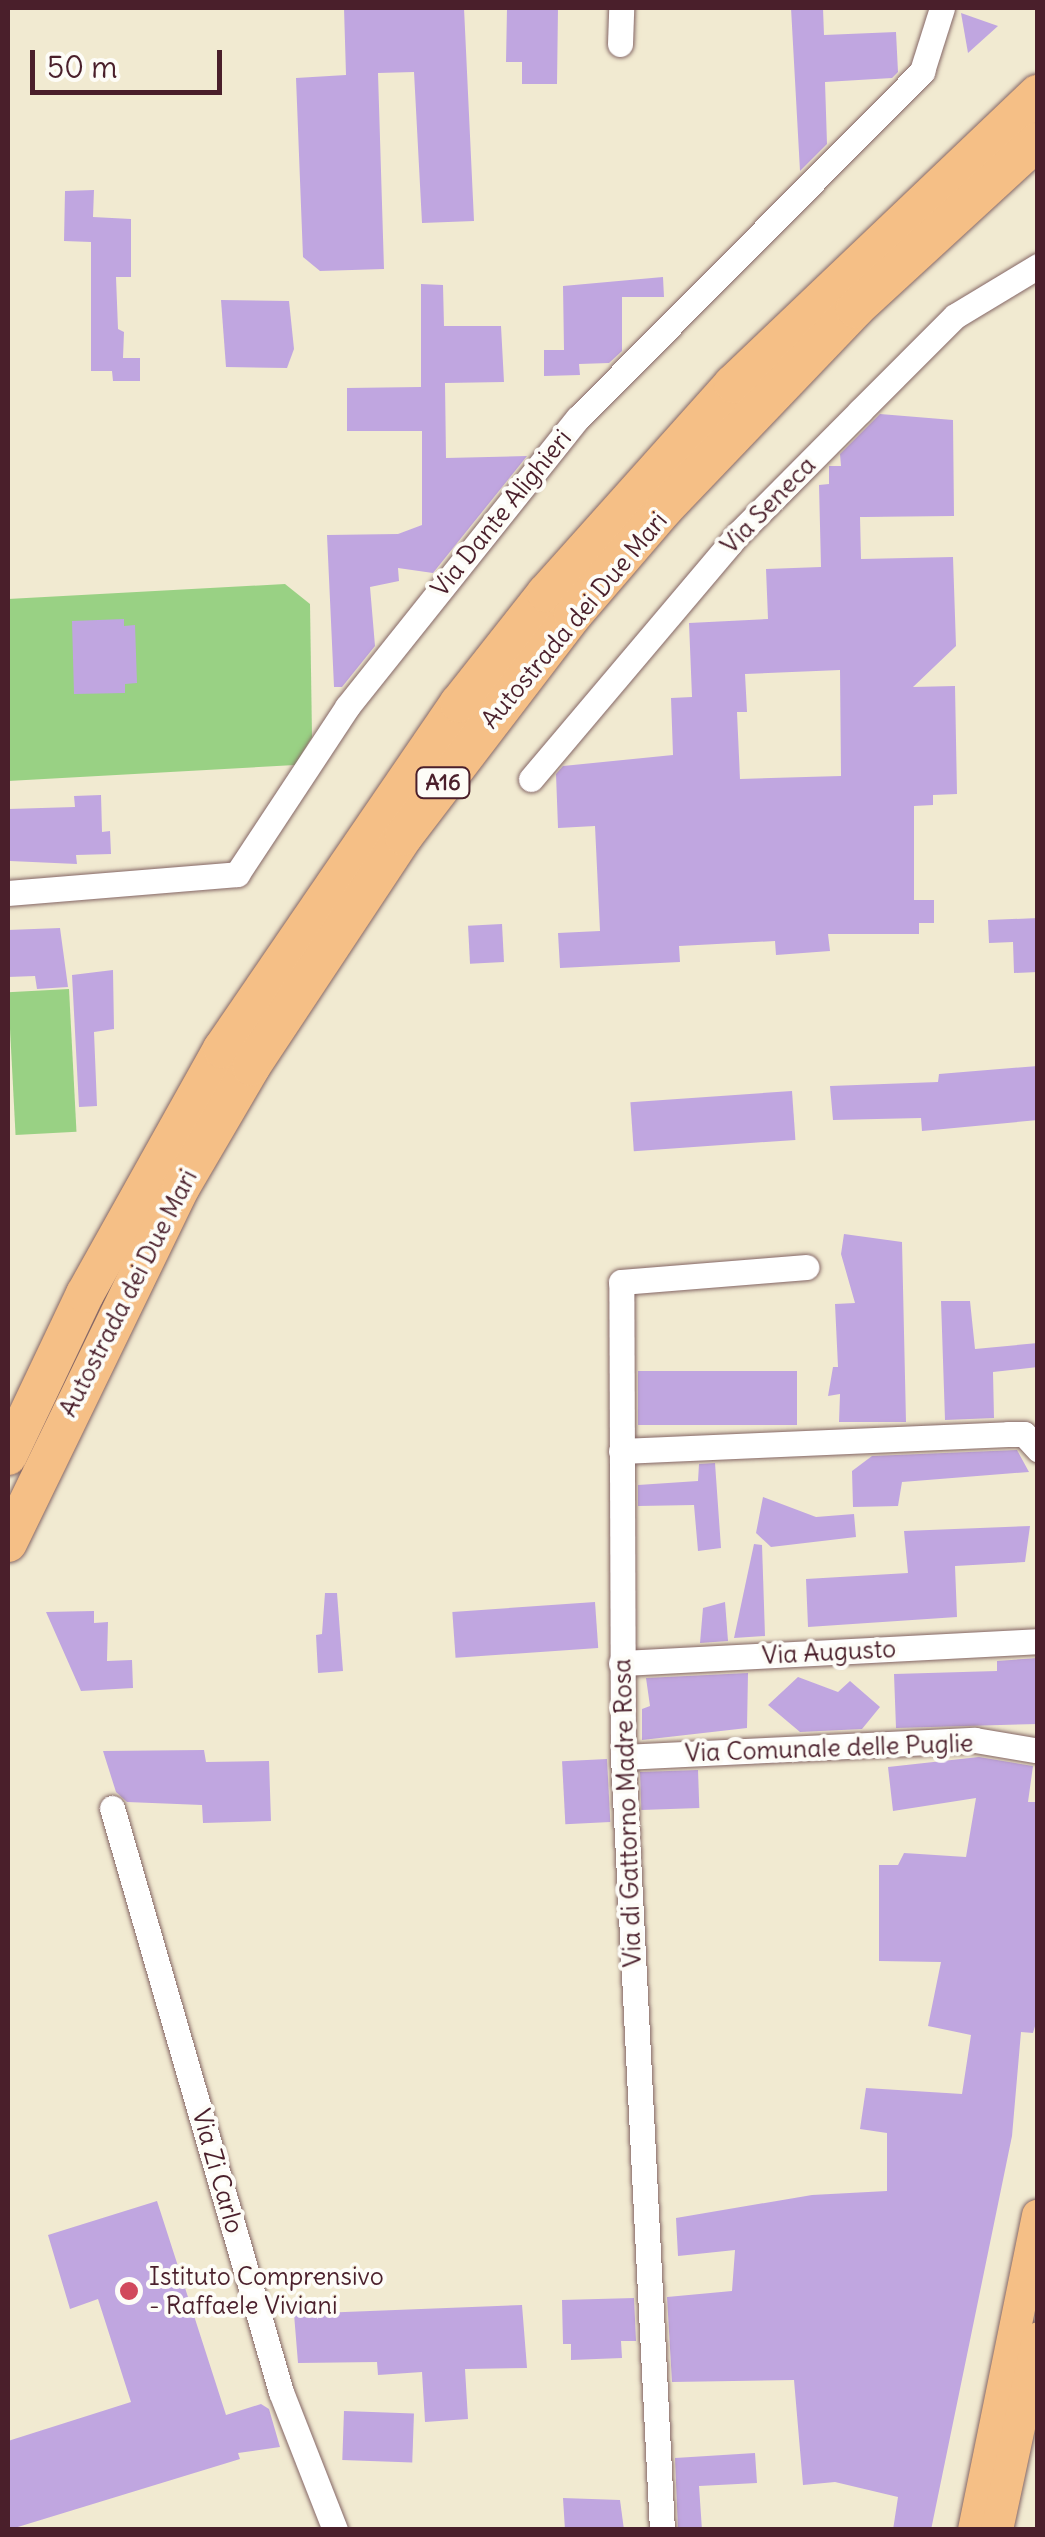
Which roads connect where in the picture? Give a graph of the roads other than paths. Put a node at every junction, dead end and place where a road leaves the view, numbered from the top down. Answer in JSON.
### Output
{"nodes":[{"id":1,"x":621,"y":8,"type":"edge"},
{"id":2,"x":942,"y":8,"type":"edge"},
{"id":3,"x":620,"y":44,"type":"dead end"},
{"id":4,"x":1038,"y":94,"type":"edge"},
{"id":5,"x":1038,"y":141,"type":"edge"},
{"id":6,"x":1038,"y":266,"type":"edge"},
{"id":7,"x":531,"y":779,"type":"dead end"},
{"id":8,"x":8,"y":894,"type":"edge"},
{"id":9,"x":806,"y":1267,"type":"dead end"},
{"id":10,"x":1038,"y":1449,"type":"edge"},
{"id":11,"x":621,"y":1451,"type":"junction"},
{"id":12,"x":8,"y":1456,"type":"edge"},
{"id":13,"x":8,"y":1543,"type":"edge"},
{"id":14,"x":1038,"y":1641,"type":"edge"},
{"id":15,"x":621,"y":1663,"type":"junction"},
{"id":16,"x":1034,"y":1750,"type":"dead end"},
{"id":17,"x":622,"y":1757,"type":"junction"},
{"id":18,"x":112,"y":1808,"type":"dead end"},
{"id":19,"x":1038,"y":2215,"type":"edge"},
{"id":20,"x":1038,"y":2338,"type":"edge"},
{"id":21,"x":335,"y":2530,"type":"edge"},
{"id":22,"x":662,"y":2530,"type":"edge"},
{"id":23,"x":974,"y":2530,"type":"edge"},
{"id":24,"x":998,"y":2530,"type":"edge"}],
"edges":[{"from":1,"to":3,"type":"street"},
{"from":2,"to":8,"type":"street","name":"Via Dante Alighieri"},
{"from":4,"to":12,"type":"highway","name":"Autostrada dei Due Mari","number":"A16"},
{"from":5,"to":13,"type":"highway","name":"Autostrada dei Due Mari","number":"A16"},
{"from":6,"to":7,"type":"street","name":"Via Seneca"},
{"from":9,"to":11,"type":"street","name":"Via di Gattorno Madre Rosa"},
{"from":10,"to":11,"type":"street"},
{"from":11,"to":15,"type":"street","name":"Via di Gattorno Madre Rosa"},
{"from":14,"to":15,"type":"street","name":"Via Augusto"},
{"from":15,"to":17,"type":"street","name":"Via di Gattorno Madre Rosa"},
{"from":16,"to":17,"type":"street","name":"Via Comunale delle Puglie"},
{"from":17,"to":22,"type":"street","name":"Via di Gattorno Madre Rosa"},
{"from":18,"to":21,"type":"street","name":"Via Zi Carlo"},
{"from":19,"to":23,"type":"main road"},
{"from":20,"to":24,"type":"main road"}]}
